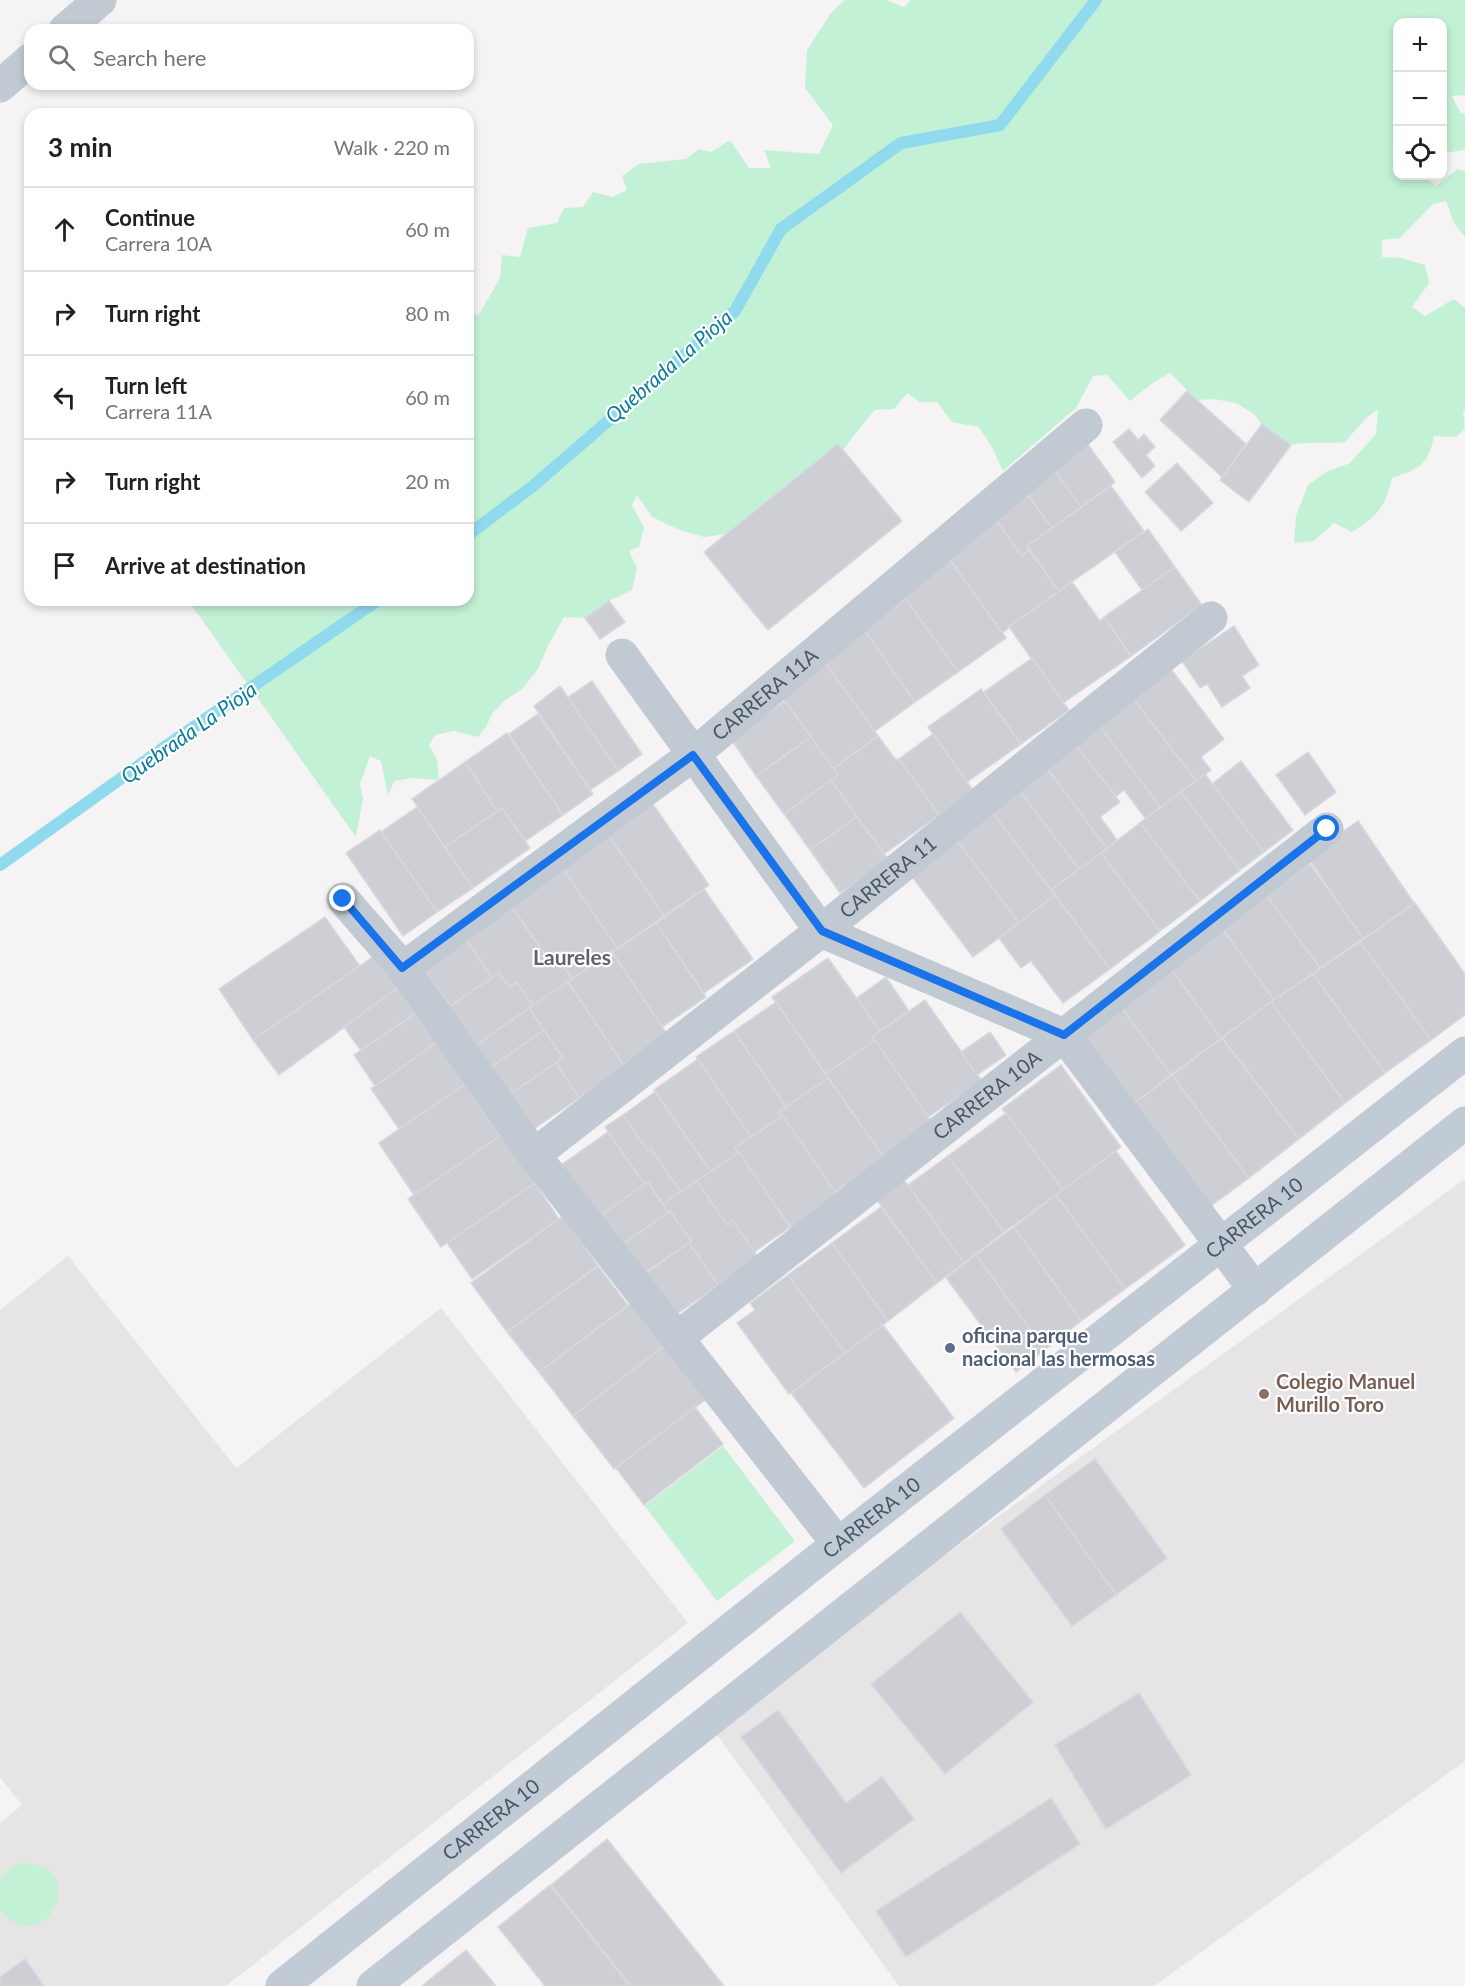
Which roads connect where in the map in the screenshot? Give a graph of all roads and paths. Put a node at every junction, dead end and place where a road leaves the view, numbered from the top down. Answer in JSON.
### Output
{"nodes":[{"id":1,"x":100,"y":0,"type":"edge"},
{"id":2,"x":72,"y":24,"type":"edge"},
{"id":3,"x":24,"y":65,"type":"edge"},
{"id":4,"x":0,"y":86,"type":"edge"},
{"id":5,"x":1086,"y":425,"type":"dead end"},
{"id":6,"x":1211,"y":618,"type":"dead end"},
{"id":7,"x":622,"y":655,"type":"dead end"},
{"id":8,"x":693,"y":755,"type":"junction"},
{"id":9,"x":1327,"y":829,"type":"dead end"},
{"id":10,"x":343,"y":899,"type":"dead end"},
{"id":11,"x":822,"y":931,"type":"junction"},
{"id":12,"x":402,"y":968,"type":"junction"},
{"id":13,"x":1064,"y":1035,"type":"junction"},
{"id":14,"x":1465,"y":1053,"type":"edge"},
{"id":15,"x":1465,"y":1123,"type":"edge"},
{"id":16,"x":534,"y":1155,"type":"junction"},
{"id":17,"x":1220,"y":1244,"type":"junction"},
{"id":18,"x":1255,"y":1290,"type":"junction"},
{"id":19,"x":677,"y":1338,"type":"junction"},
{"id":20,"x":838,"y":1544,"type":"junction"},
{"id":21,"x":282,"y":1986,"type":"edge"},
{"id":22,"x":373,"y":1986,"type":"edge"}],
"edges":[{"from":1,"to":2,"type":"street"},
{"from":3,"to":4,"type":"street"},
{"from":5,"to":8,"type":"street","name":"CARRERA 11A"},
{"from":6,"to":11,"type":"street","name":"CARRERA 11"},
{"from":7,"to":8,"type":"street"},
{"from":8,"to":11,"type":"street"},
{"from":8,"to":12,"type":"street","name":"CARRERA 11A"},
{"from":9,"to":13,"type":"street","name":"CARRERA 10A"},
{"from":10,"to":12,"type":"street"},
{"from":11,"to":13,"type":"street"},
{"from":11,"to":16,"type":"street","name":"CARRERA 11"},
{"from":12,"to":16,"type":"street"},
{"from":13,"to":17,"type":"street"},
{"from":13,"to":19,"type":"street","name":"CARRERA 10A"},
{"from":14,"to":17,"type":"main road","name":"CARRERA 10"},
{"from":15,"to":18,"type":"main road"},
{"from":16,"to":19,"type":"street"},
{"from":17,"to":18,"type":"street"},
{"from":17,"to":20,"type":"main road","name":"CARRERA 10"},
{"from":18,"to":22,"type":"main road"},
{"from":19,"to":20,"type":"street"},
{"from":20,"to":21,"type":"main road","name":"CARRERA 10"}]}
